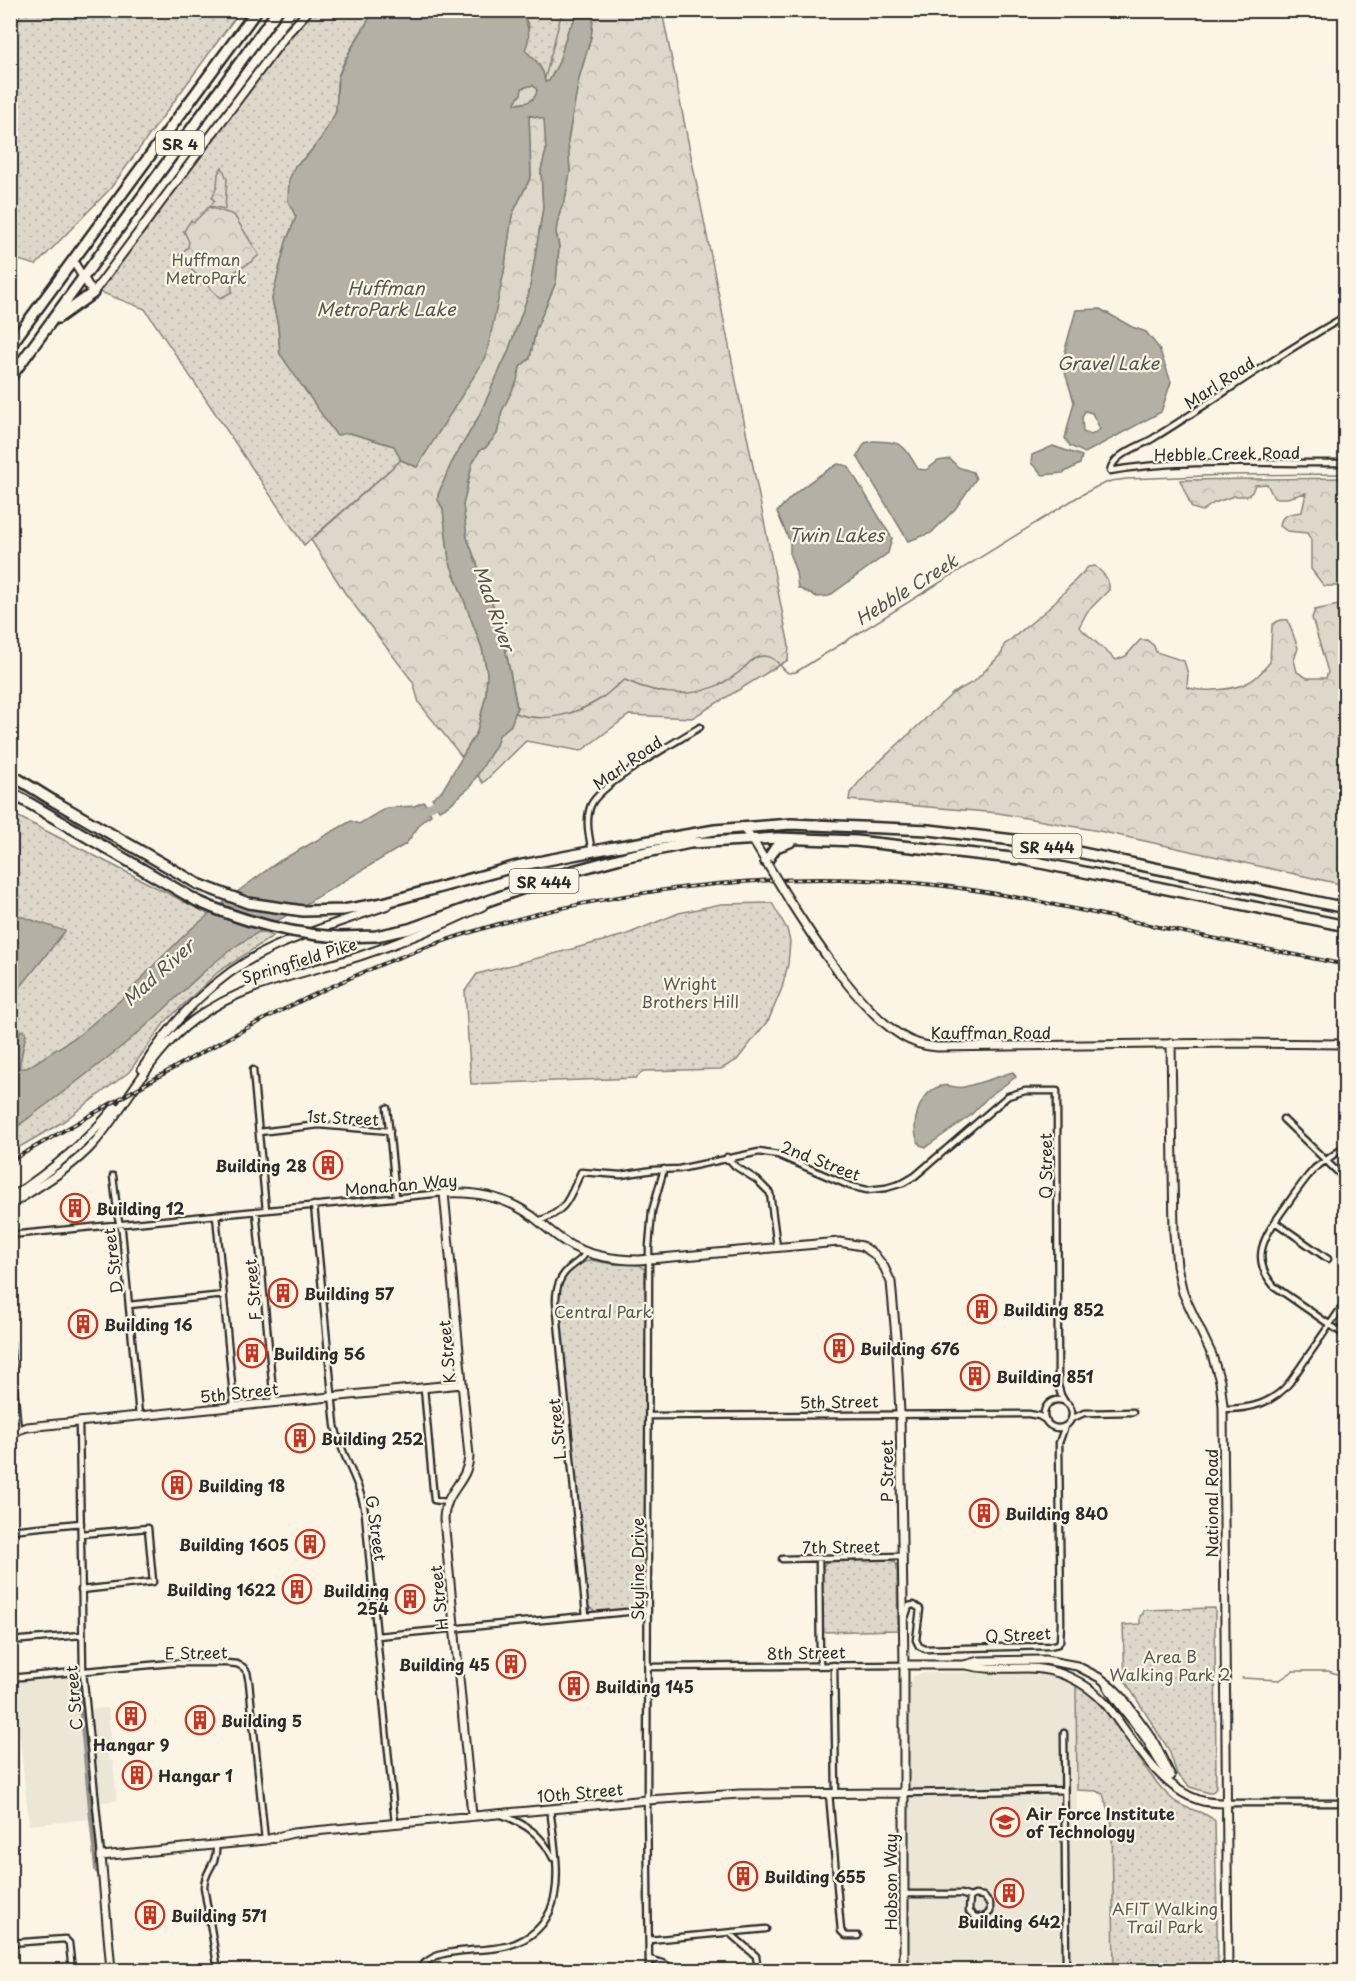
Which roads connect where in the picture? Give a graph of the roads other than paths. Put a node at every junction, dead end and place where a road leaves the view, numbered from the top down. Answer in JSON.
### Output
{"nodes":[{"id":1,"x":257,"y":10,"type":"edge"},
{"id":2,"x":278,"y":10,"type":"edge"},
{"id":3,"x":309,"y":10,"type":"edge"},
{"id":4,"x":73,"y":261,"type":"junction"},
{"id":5,"x":83,"y":277,"type":"junction"},
{"id":6,"x":93,"y":292,"type":"junction"},
{"id":7,"x":1346,"y":316,"type":"edge"},
{"id":8,"x":47,"y":326,"type":"junction"},
{"id":9,"x":10,"y":346,"type":"edge"},
{"id":10,"x":10,"y":378,"type":"edge"},
{"id":11,"x":1346,"y":463,"type":"edge"},
{"id":12,"x":1110,"y":471,"type":"joint"},
{"id":13,"x":700,"y":727,"type":"dead end"},
{"id":14,"x":10,"y":774,"type":"edge"},
{"id":15,"x":10,"y":795,"type":"edge"},
{"id":16,"x":742,"y":827,"type":"junction"},
{"id":17,"x":752,"y":839,"type":"junction"},
{"id":18,"x":876,"y":843,"type":"junction"},
{"id":19,"x":592,"y":851,"type":"junction"},
{"id":20,"x":766,"y":862,"type":"junction"},
{"id":21,"x":502,"y":870,"type":"junction"},
{"id":22,"x":526,"y":887,"type":"junction"},
{"id":23,"x":1346,"y":908,"type":"edge"},
{"id":24,"x":1346,"y":926,"type":"edge"},
{"id":25,"x":1171,"y":1043,"type":"junction"},
{"id":26,"x":1346,"y":1044,"type":"edge"},
{"id":27,"x":253,"y":1070,"type":"dead end"},
{"id":28,"x":1057,"y":1092,"type":"joint"},
{"id":29,"x":387,"y":1108,"type":"dead end"},
{"id":30,"x":1283,"y":1119,"type":"dead end"},
{"id":31,"x":390,"y":1131,"type":"junction"},
{"id":32,"x":259,"y":1132,"type":"junction"},
{"id":33,"x":1346,"y":1146,"type":"edge"},
{"id":34,"x":727,"y":1157,"type":"junction"},
{"id":35,"x":1325,"y":1160,"type":"junction"},
{"id":36,"x":664,"y":1169,"type":"junction"},
{"id":37,"x":113,"y":1176,"type":"dead end"},
{"id":38,"x":1346,"y":1180,"type":"edge"},
{"id":39,"x":444,"y":1193,"type":"junction"},
{"id":40,"x":396,"y":1197,"type":"junction"},
{"id":41,"x":10,"y":1198,"type":"edge"},
{"id":42,"x":10,"y":1205,"type":"edge"},
{"id":43,"x":315,"y":1205,"type":"junction"},
{"id":44,"x":266,"y":1210,"type":"junction"},
{"id":45,"x":256,"y":1211,"type":"junction"},
{"id":46,"x":216,"y":1215,"type":"junction"},
{"id":47,"x":538,"y":1221,"type":"junction"},
{"id":48,"x":1275,"y":1222,"type":"junction"},
{"id":49,"x":121,"y":1225,"type":"junction"},
{"id":50,"x":10,"y":1235,"type":"edge"},
{"id":51,"x":777,"y":1247,"type":"junction"},
{"id":52,"x":586,"y":1252,"type":"junction"},
{"id":53,"x":650,"y":1259,"type":"junction"},
{"id":54,"x":1328,"y":1259,"type":"dead end"},
{"id":55,"x":224,"y":1295,"type":"junction"},
{"id":56,"x":1346,"y":1301,"type":"edge"},
{"id":57,"x":129,"y":1305,"type":"junction"},
{"id":58,"x":1329,"y":1325,"type":"junction"},
{"id":59,"x":1346,"y":1336,"type":"edge"},
{"id":60,"x":10,"y":1342,"type":"edge"},
{"id":61,"x":462,"y":1384,"type":"junction"},
{"id":62,"x":1058,"y":1385,"type":"junction"},
{"id":63,"x":424,"y":1388,"type":"junction"},
{"id":64,"x":333,"y":1396,"type":"junction"},
{"id":65,"x":274,"y":1402,"type":"junction"},
{"id":66,"x":1051,"y":1402,"type":"junction"},
{"id":67,"x":1065,"y":1402,"type":"junction"},
{"id":68,"x":234,"y":1406,"type":"junction"},
{"id":69,"x":1046,"y":1407,"type":"junction"},
{"id":70,"x":1070,"y":1407,"type":"junction"},
{"id":71,"x":1223,"y":1409,"type":"junction"},
{"id":72,"x":1133,"y":1412,"type":"dead end"},
{"id":73,"x":900,"y":1413,"type":"junction"},
{"id":74,"x":1084,"y":1413,"type":"junction"},
{"id":75,"x":1029,"y":1414,"type":"junction"},
{"id":76,"x":139,"y":1415,"type":"junction"},
{"id":77,"x":650,"y":1416,"type":"junction"},
{"id":78,"x":1070,"y":1419,"type":"junction"},
{"id":79,"x":1047,"y":1421,"type":"junction"},
{"id":80,"x":79,"y":1422,"type":"junction"},
{"id":81,"x":1052,"y":1426,"type":"junction"},
{"id":82,"x":1065,"y":1426,"type":"junction"},
{"id":83,"x":18,"y":1430,"type":"junction"},
{"id":84,"x":10,"y":1437,"type":"edge"},
{"id":85,"x":1059,"y":1443,"type":"junction"},
{"id":86,"x":446,"y":1502,"type":"junction"},
{"id":87,"x":81,"y":1524,"type":"junction"},
{"id":88,"x":10,"y":1530,"type":"edge"},
{"id":89,"x":81,"y":1534,"type":"junction"},
{"id":90,"x":901,"y":1556,"type":"junction"},
{"id":91,"x":782,"y":1558,"type":"dead end"},
{"id":92,"x":819,"y":1558,"type":"junction"},
{"id":93,"x":81,"y":1590,"type":"junction"},
{"id":94,"x":648,"y":1610,"type":"junction"},
{"id":95,"x":586,"y":1616,"type":"junction"},
{"id":96,"x":903,"y":1623,"type":"junction"},
{"id":97,"x":454,"y":1629,"type":"junction"},
{"id":98,"x":82,"y":1635,"type":"junction"},
{"id":99,"x":377,"y":1636,"type":"junction"},
{"id":100,"x":10,"y":1641,"type":"edge"},
{"id":101,"x":820,"y":1665,"type":"junction"},
{"id":102,"x":834,"y":1665,"type":"junction"},
{"id":103,"x":904,"y":1665,"type":"junction"},
{"id":104,"x":964,"y":1665,"type":"junction"},
{"id":105,"x":648,"y":1667,"type":"junction"},
{"id":106,"x":83,"y":1672,"type":"junction"},
{"id":107,"x":10,"y":1678,"type":"edge"},
{"id":108,"x":1064,"y":1733,"type":"dead end"},
{"id":109,"x":1064,"y":1790,"type":"junction"},
{"id":110,"x":1179,"y":1790,"type":"junction"},
{"id":111,"x":832,"y":1792,"type":"junction"},
{"id":112,"x":903,"y":1793,"type":"junction"},
{"id":113,"x":647,"y":1800,"type":"junction"},
{"id":114,"x":1227,"y":1803,"type":"junction"},
{"id":115,"x":1346,"y":1803,"type":"edge"},
{"id":116,"x":550,"y":1808,"type":"junction"},
{"id":117,"x":497,"y":1813,"type":"junction"},
{"id":118,"x":472,"y":1815,"type":"junction"},
{"id":119,"x":394,"y":1823,"type":"junction"},
{"id":120,"x":265,"y":1840,"type":"junction"},
{"id":121,"x":216,"y":1845,"type":"junction"},
{"id":122,"x":100,"y":1856,"type":"junction"},
{"id":123,"x":556,"y":1864,"type":"junction"},
{"id":124,"x":903,"y":1894,"type":"junction"},
{"id":125,"x":970,"y":1897,"type":"junction"},
{"id":126,"x":766,"y":1929,"type":"dead end"},
{"id":127,"x":732,"y":1932,"type":"junction"},
{"id":128,"x":858,"y":1936,"type":"dead end"},
{"id":129,"x":649,"y":1940,"type":"junction"},
{"id":130,"x":10,"y":1943,"type":"edge"},
{"id":131,"x":649,"y":1959,"type":"junction"},
{"id":132,"x":72,"y":1971,"type":"edge"},
{"id":133,"x":111,"y":1971,"type":"edge"},
{"id":134,"x":218,"y":1971,"type":"edge"},
{"id":135,"x":418,"y":1971,"type":"edge"},
{"id":136,"x":649,"y":1971,"type":"edge"},
{"id":137,"x":675,"y":1971,"type":"edge"},
{"id":138,"x":758,"y":1971,"type":"edge"},
{"id":139,"x":904,"y":1971,"type":"edge"},
{"id":140,"x":1066,"y":1971,"type":"edge"},
{"id":141,"x":1228,"y":1971,"type":"edge"}],
"edges":[{"from":1,"to":4,"type":"highway","number":"SR 4"},
{"from":2,"to":5,"type":"highway","number":"SR 4"},
{"from":3,"to":6,"type":"street"},
{"from":4,"to":5,"type":"street"},
{"from":4,"to":9,"type":"highway","number":"SR 4"},
{"from":5,"to":6,"type":"street"},
{"from":5,"to":8,"type":"highway","number":"SR 4"},
{"from":6,"to":8,"type":"highway"},
{"from":7,"to":12,"type":"street","name":"Marl Road"},
{"from":8,"to":10,"type":"highway","number":"SR 4"},
{"from":11,"to":12,"type":"street","name":"Hebble Creek Road"},
{"from":13,"to":19,"type":"street","name":"Marl Road"},
{"from":14,"to":21,"type":"highway","number":"SR 444"},
{"from":15,"to":22,"type":"highway","number":"SR 444","bridge":true},
{"from":16,"to":17,"type":"street","name":"Kauffman Road"},
{"from":16,"to":19,"type":"highway","number":"SR 444"},
{"from":16,"to":23,"type":"highway","number":"SR 444"},
{"from":17,"to":18,"type":"highway","number":"SR 444"},
{"from":17,"to":20,"type":"street","name":"Kauffman Road"},
{"from":17,"to":22,"type":"highway","number":"SR 444"},
{"from":18,"to":20,"type":"highway"},
{"from":18,"to":24,"type":"highway","number":"SR 444"},
{"from":19,"to":21,"type":"highway","number":"SR 444"},
{"from":20,"to":25,"type":"street","name":"Kauffman Road","bridge":true},
{"from":21,"to":41,"type":"street","name":"Springfield Pike"},
{"from":22,"to":42,"type":"street","name":"Springfield Pike"},
{"from":25,"to":26,"type":"street","name":"Kauffman Road"},
{"from":25,"to":71,"type":"street","name":"National Road"},
{"from":27,"to":32,"type":"street"},
{"from":28,"to":34,"type":"street","name":"2nd Street"},
{"from":28,"to":62,"type":"street","name":"Q Street"},
{"from":29,"to":31,"type":"street"},
{"from":30,"to":35,"type":"street"},
{"from":31,"to":32,"type":"street","name":"1st Street"},
{"from":31,"to":40,"type":"street"},
{"from":32,"to":44,"type":"street"},
{"from":33,"to":35,"type":"street"},
{"from":34,"to":36,"type":"street","name":"2nd Street"},
{"from":34,"to":51,"type":"street"},
{"from":35,"to":38,"type":"street"},
{"from":35,"to":48,"type":"street"},
{"from":36,"to":47,"type":"street","name":"2nd Street"},
{"from":36,"to":53,"type":"street","name":"Skyline Drive"},
{"from":37,"to":49,"type":"street","name":"D Street"},
{"from":39,"to":40,"type":"street","name":"Monahan Way"},
{"from":39,"to":47,"type":"street","name":"Monahan Way"},
{"from":39,"to":61,"type":"street","name":"K Street"},
{"from":40,"to":43,"type":"street","name":"Monahan Way"},
{"from":43,"to":44,"type":"street","name":"Monahan Way"},
{"from":43,"to":64,"type":"street","name":"G Street"},
{"from":44,"to":45,"type":"street","name":"Monahan Way"},
{"from":45,"to":46,"type":"street","name":"Monahan Way"},
{"from":45,"to":65,"type":"street","name":"F Street"},
{"from":46,"to":49,"type":"street","name":"Monahan Way"},
{"from":46,"to":55,"type":"street"},
{"from":47,"to":52,"type":"street","name":"Monahan Way"},
{"from":48,"to":54,"type":"street"},
{"from":48,"to":58,"type":"street"},
{"from":49,"to":50,"type":"street","name":"Monahan Way"},
{"from":49,"to":57,"type":"street","name":"D Street"},
{"from":51,"to":53,"type":"street","name":"Monahan Way"},
{"from":51,"to":73,"type":"street","name":"P Street"},
{"from":52,"to":53,"type":"street","name":"Monahan Way"},
{"from":52,"to":95,"type":"street","name":"L Street"},
{"from":53,"to":77,"type":"street","name":"Skyline Drive"},
{"from":55,"to":57,"type":"street"},
{"from":55,"to":68,"type":"street"},
{"from":56,"to":58,"type":"street"},
{"from":57,"to":76,"type":"street","name":"D Street"},
{"from":58,"to":59,"type":"street"},
{"from":58,"to":71,"type":"street"},
{"from":60,"to":83,"type":"street"},
{"from":61,"to":63,"type":"street","name":"5th Street"},
{"from":61,"to":86,"type":"street","name":"K Street"},
{"from":62,"to":66,"type":"street","name":"Q Street"},
{"from":62,"to":67,"type":"street","name":"Q Street"},
{"from":63,"to":64,"type":"street","name":"5th Street"},
{"from":63,"to":86,"type":"street"},
{"from":64,"to":65,"type":"street","name":"5th Street"},
{"from":64,"to":99,"type":"street","name":"G Street"},
{"from":65,"to":68,"type":"street","name":"5th Street"},
{"from":66,"to":67,"type":"street"},
{"from":66,"to":69,"type":"street"},
{"from":67,"to":70,"type":"street"},
{"from":68,"to":76,"type":"street","name":"5th Street"},
{"from":69,"to":75,"type":"street","name":"5th Street"},
{"from":69,"to":79,"type":"street"},
{"from":70,"to":74,"type":"street"},
{"from":70,"to":78,"type":"street"},
{"from":71,"to":114,"type":"street","name":"National Road"},
{"from":72,"to":74,"type":"street"},
{"from":73,"to":75,"type":"street","name":"5th Street"},
{"from":73,"to":77,"type":"street","name":"5th Street"},
{"from":73,"to":90,"type":"street","name":"P Street"},
{"from":74,"to":78,"type":"street"},
{"from":75,"to":79,"type":"street","name":"5th Street"},
{"from":76,"to":80,"type":"street","name":"5th Street"},
{"from":77,"to":94,"type":"street","name":"Skyline Drive"},
{"from":78,"to":82,"type":"street"},
{"from":79,"to":81,"type":"street"},
{"from":80,"to":83,"type":"street","name":"5th Street"},
{"from":80,"to":87,"type":"street","name":"C Street"},
{"from":81,"to":82,"type":"street"},
{"from":81,"to":85,"type":"street","name":"Q Street"},
{"from":82,"to":85,"type":"street","name":"Q Street"},
{"from":83,"to":84,"type":"street"},
{"from":85,"to":96,"type":"street","name":"Q Street"},
{"from":86,"to":97,"type":"street","name":"H Street"},
{"from":87,"to":88,"type":"street"},
{"from":87,"to":89,"type":"street","name":"C Street"},
{"from":89,"to":93,"type":"street","name":"C Street"},
{"from":89,"to":93,"type":"street"},
{"from":90,"to":92,"type":"street","name":"7th Street"},
{"from":90,"to":96,"type":"street","name":"P Street"},
{"from":91,"to":92,"type":"street","name":"7th Street"},
{"from":92,"to":101,"type":"street"},
{"from":93,"to":98,"type":"street","name":"C Street"},
{"from":94,"to":95,"type":"street"},
{"from":94,"to":105,"type":"street","name":"Skyline Drive"},
{"from":95,"to":97,"type":"street"},
{"from":96,"to":103,"type":"street","name":"P Street"},
{"from":97,"to":99,"type":"street"},
{"from":97,"to":118,"type":"street","name":"H Street"},
{"from":98,"to":100,"type":"street"},
{"from":98,"to":106,"type":"street","name":"C Street"},
{"from":99,"to":119,"type":"street","name":"G Street"},
{"from":101,"to":102,"type":"street","name":"8th Street"},
{"from":101,"to":105,"type":"street","name":"8th Street"},
{"from":102,"to":103,"type":"street","name":"8th Street"},
{"from":102,"to":111,"type":"street"},
{"from":103,"to":104,"type":"street","name":"8th Street"},
{"from":103,"to":112,"type":"street","name":"P Street"},
{"from":104,"to":110,"type":"street","name":"8th Street"},
{"from":104,"to":110,"type":"street","name":"8th Street"},
{"from":105,"to":113,"type":"street","name":"Skyline Drive"},
{"from":106,"to":107,"type":"street","name":"E Street"},
{"from":106,"to":120,"type":"street","name":"E Street"},
{"from":106,"to":122,"type":"street","name":"C Street"},
{"from":108,"to":109,"type":"street"},
{"from":109,"to":112,"type":"street","name":"10th Street"},
{"from":109,"to":140,"type":"street"},
{"from":110,"to":114,"type":"street","name":"8th Street"},
{"from":111,"to":112,"type":"street","name":"10th Street"},
{"from":111,"to":113,"type":"street","name":"10th Street"},
{"from":111,"to":128,"type":"street"},
{"from":112,"to":124,"type":"street","name":"Hobson Way"},
{"from":113,"to":116,"type":"street","name":"10th Street"},
{"from":113,"to":129,"type":"street","name":"Skyline Drive"},
{"from":114,"to":115,"type":"street"},
{"from":114,"to":141,"type":"street","name":"National Road"},
{"from":116,"to":117,"type":"street","name":"10th Street"},
{"from":116,"to":123,"type":"street"},
{"from":117,"to":118,"type":"street","name":"10th Street"},
{"from":117,"to":123,"type":"street"},
{"from":118,"to":119,"type":"street","name":"10th Street"},
{"from":119,"to":120,"type":"street","name":"10th Street"},
{"from":120,"to":121,"type":"street","name":"10th Street"},
{"from":121,"to":122,"type":"street","name":"10th Street"},
{"from":121,"to":134,"type":"street"},
{"from":122,"to":133,"type":"street","name":"C Street"},
{"from":123,"to":135,"type":"street"},
{"from":124,"to":125,"type":"street"},
{"from":124,"to":139,"type":"street","name":"Hobson Way"},
{"from":125,"to":125,"type":"street"},
{"from":126,"to":127,"type":"street"},
{"from":127,"to":129,"type":"street"},
{"from":127,"to":138,"type":"street"},
{"from":129,"to":131,"type":"street","name":"Skyline Drive"},
{"from":130,"to":132,"type":"street"},
{"from":131,"to":136,"type":"street","name":"Skyline Drive"},
{"from":131,"to":137,"type":"street"}]}
